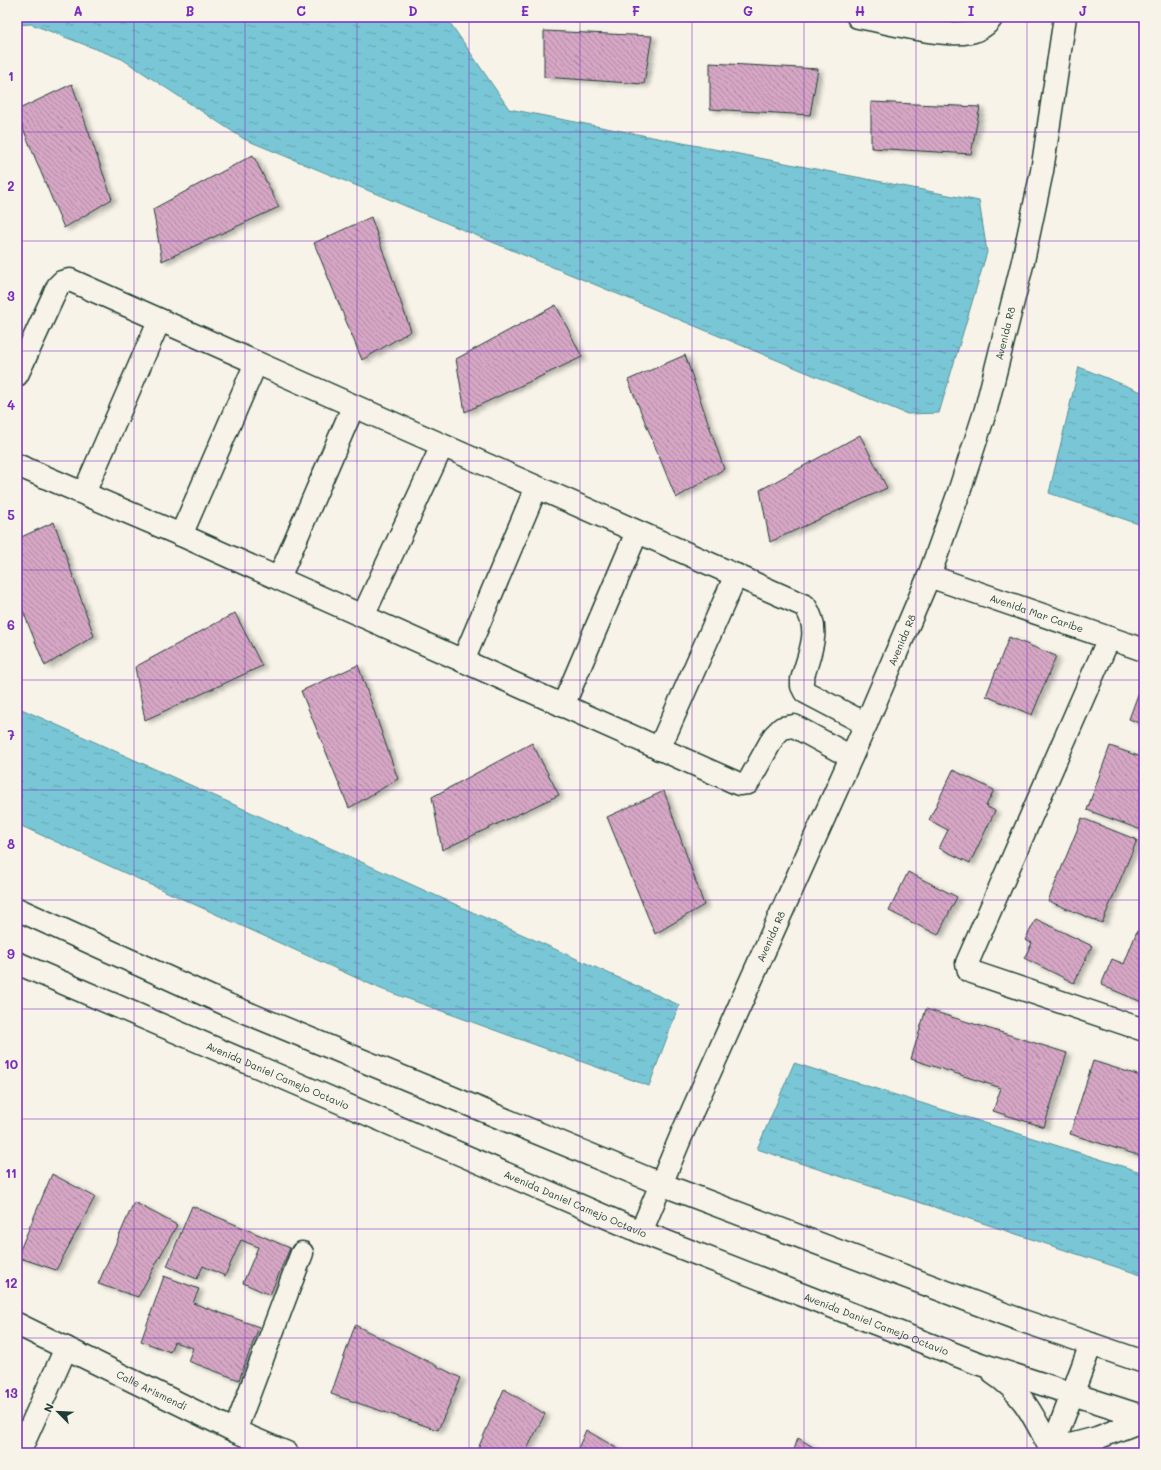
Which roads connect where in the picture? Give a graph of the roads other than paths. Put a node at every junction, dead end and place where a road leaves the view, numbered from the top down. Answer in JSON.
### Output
{"nodes":[{"id":1,"x":858,"y":17,"type":"edge"},
{"id":2,"x":992,"y":17,"type":"edge"},
{"id":3,"x":1065,"y":17,"type":"edge"},
{"id":4,"x":159,"y":321,"type":"junction"},
{"id":5,"x":256,"y":363,"type":"junction"},
{"id":6,"x":17,"y":375,"type":"edge"},
{"id":7,"x":354,"y":407,"type":"junction"},
{"id":8,"x":442,"y":446,"type":"junction"},
{"id":9,"x":17,"y":465,"type":"edge"},
{"id":10,"x":536,"y":488,"type":"junction"},
{"id":11,"x":84,"y":493,"type":"junction"},
{"id":12,"x":637,"y":532,"type":"junction"},
{"id":13,"x":181,"y":535,"type":"junction"},
{"id":14,"x":736,"y":575,"type":"junction"},
{"id":15,"x":929,"y":576,"type":"junction"},
{"id":16,"x":279,"y":578,"type":"junction"},
{"id":17,"x":363,"y":616,"type":"junction"},
{"id":18,"x":1109,"y":638,"type":"junction"},
{"id":19,"x":1144,"y":650,"type":"edge"},
{"id":20,"x":463,"y":661,"type":"junction"},
{"id":21,"x":563,"y":706,"type":"junction"},
{"id":22,"x":866,"y":724,"type":"junction"},
{"id":23,"x":659,"y":748,"type":"junction"},
{"id":24,"x":851,"y":757,"type":"junction"},
{"id":25,"x":17,"y":909,"type":"edge"},
{"id":26,"x":17,"y":963,"type":"edge"},
{"id":27,"x":1144,"y":1030,"type":"edge"},
{"id":28,"x":660,"y":1184,"type":"junction"},
{"id":29,"x":641,"y":1232,"type":"junction"},
{"id":30,"x":302,"y":1253,"type":"dead end"},
{"id":31,"x":17,"y":1324,"type":"edge"},
{"id":32,"x":1091,"y":1344,"type":"junction"},
{"id":33,"x":66,"y":1348,"type":"junction"},
{"id":34,"x":1144,"y":1362,"type":"edge"},
{"id":35,"x":977,"y":1363,"type":"junction"},
{"id":36,"x":1072,"y":1393,"type":"junction"},
{"id":37,"x":1144,"y":1418,"type":"edge"},
{"id":38,"x":235,"y":1431,"type":"junction"},
{"id":39,"x":1051,"y":1452,"type":"edge"},
{"id":40,"x":19,"y":1453,"type":"edge"},
{"id":41,"x":287,"y":1453,"type":"edge"}],
"edges":[{"from":1,"to":2,"type":"street"},
{"from":3,"to":15,"type":"street","name":"Avenida R8"},
{"from":4,"to":5,"type":"street"},
{"from":4,"to":6,"type":"street"},
{"from":4,"to":11,"type":"street"},
{"from":5,"to":7,"type":"street"},
{"from":5,"to":13,"type":"street"},
{"from":7,"to":8,"type":"street"},
{"from":7,"to":16,"type":"street"},
{"from":8,"to":10,"type":"street"},
{"from":8,"to":17,"type":"street"},
{"from":9,"to":11,"type":"street"},
{"from":10,"to":12,"type":"street"},
{"from":10,"to":20,"type":"street"},
{"from":11,"to":13,"type":"street"},
{"from":12,"to":14,"type":"street"},
{"from":12,"to":21,"type":"street"},
{"from":13,"to":16,"type":"street"},
{"from":14,"to":22,"type":"street"},
{"from":14,"to":23,"type":"street"},
{"from":15,"to":18,"type":"street","name":"Avenida Mar Caribe"},
{"from":15,"to":22,"type":"street","name":"Avenida R8"},
{"from":16,"to":17,"type":"street"},
{"from":17,"to":20,"type":"street"},
{"from":18,"to":19,"type":"street","name":"Avenida Mar Caribe"},
{"from":18,"to":27,"type":"street"},
{"from":20,"to":21,"type":"street"},
{"from":21,"to":23,"type":"street"},
{"from":22,"to":24,"type":"street","name":"Avenida R8"},
{"from":23,"to":24,"type":"street"},
{"from":24,"to":28,"type":"street","name":"Avenida R8"},
{"from":25,"to":28,"type":"street"},
{"from":26,"to":29,"type":"street","name":"Avenida Daniel Camejo Octavio"},
{"from":28,"to":29,"type":"street","name":"Avenida R8"},
{"from":28,"to":32,"type":"street"},
{"from":29,"to":35,"type":"street","name":"Avenida Daniel Camejo Octavio"},
{"from":30,"to":38,"type":"street"},
{"from":31,"to":33,"type":"street","name":"Calle Arismendi"},
{"from":32,"to":34,"type":"street"},
{"from":32,"to":36,"type":"street"},
{"from":33,"to":38,"type":"street","name":"Calle Arismendi"},
{"from":33,"to":40,"type":"street"},
{"from":35,"to":36,"type":"street","name":"Avenida Daniel Camejo Octavio"},
{"from":35,"to":39,"type":"street"},
{"from":36,"to":37,"type":"street","name":"Avenida Daniel Camejo Octavio"},
{"from":36,"to":39,"type":"street"},
{"from":37,"to":39,"type":"street"},
{"from":38,"to":41,"type":"street","name":"Calle Arismendi"}]}
